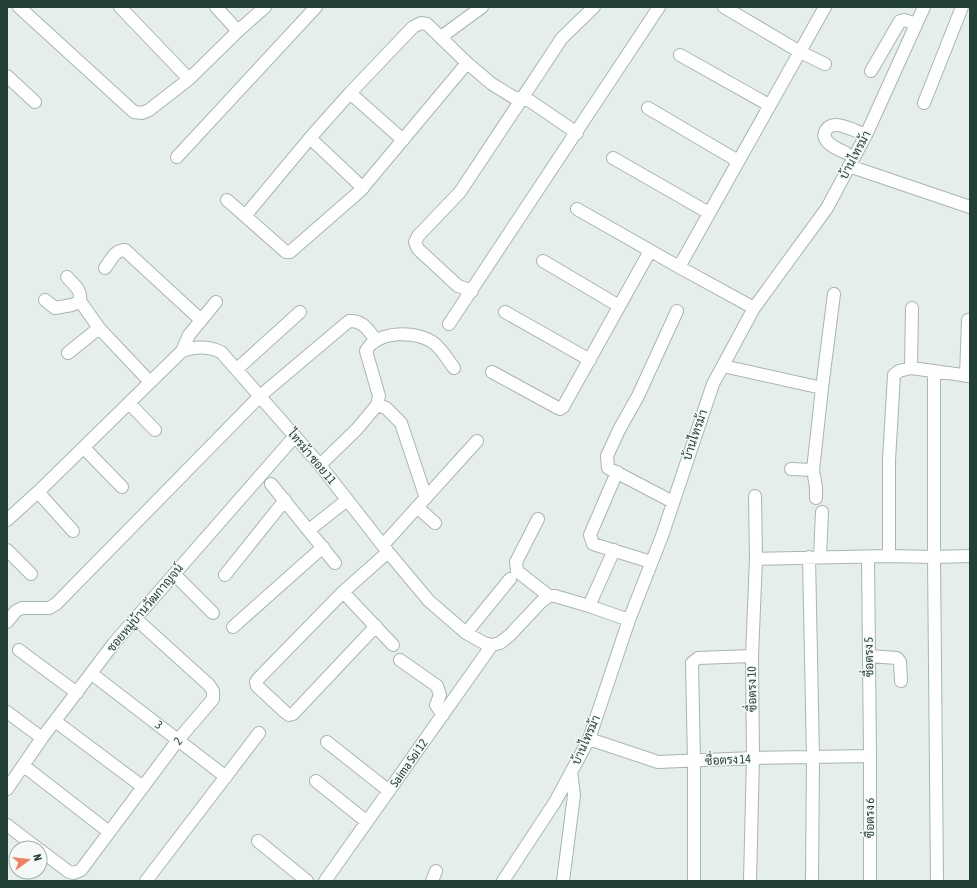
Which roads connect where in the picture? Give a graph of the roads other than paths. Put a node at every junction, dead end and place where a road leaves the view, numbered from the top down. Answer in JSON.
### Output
{"nodes":[{"id":1,"x":19,"y":7,"type":"edge"},
{"id":2,"x":120,"y":7,"type":"edge"},
{"id":3,"x":216,"y":7,"type":"edge"},
{"id":4,"x":265,"y":7,"type":"edge"},
{"id":5,"x":316,"y":7,"type":"edge"},
{"id":6,"x":482,"y":7,"type":"edge"},
{"id":7,"x":594,"y":7,"type":"edge"},
{"id":8,"x":659,"y":7,"type":"edge"},
{"id":9,"x":724,"y":7,"type":"edge"},
{"id":10,"x":825,"y":7,"type":"edge"},
{"id":11,"x":924,"y":7,"type":"edge"},
{"id":12,"x":962,"y":7,"type":"edge"},
{"id":13,"x":916,"y":24,"type":"junction"},
{"id":14,"x":238,"y":31,"type":"junction"},
{"id":15,"x":441,"y":37,"type":"junction"},
{"id":16,"x":800,"y":52,"type":"junction"},
{"id":17,"x":680,"y":55,"type":"dead end"},
{"id":18,"x":468,"y":63,"type":"junction"},
{"id":19,"x":825,"y":64,"type":"dead end"},
{"id":20,"x":871,"y":70,"type":"dead end"},
{"id":21,"x":7,"y":76,"type":"edge"},
{"id":22,"x":189,"y":79,"type":"junction"},
{"id":23,"x":350,"y":93,"type":"junction"},
{"id":24,"x":520,"y":99,"type":"junction"},
{"id":25,"x":35,"y":102,"type":"dead end"},
{"id":26,"x":924,"y":103,"type":"dead end"},
{"id":27,"x":769,"y":105,"type":"junction"},
{"id":28,"x":648,"y":108,"type":"dead end"},
{"id":29,"x":577,"y":133,"type":"junction"},
{"id":30,"x":866,"y":135,"type":"junction"},
{"id":31,"x":310,"y":138,"type":"junction"},
{"id":32,"x":403,"y":140,"type":"junction"},
{"id":33,"x":846,"y":153,"type":"dead end"},
{"id":34,"x":177,"y":156,"type":"dead end"},
{"id":35,"x":613,"y":158,"type":"dead end"},
{"id":36,"x":738,"y":161,"type":"junction"},
{"id":37,"x":849,"y":166,"type":"junction"},
{"id":38,"x":363,"y":188,"type":"junction"},
{"id":39,"x":226,"y":200,"type":"dead end"},
{"id":40,"x":970,"y":207,"type":"edge"},
{"id":41,"x":577,"y":209,"type":"dead end"},
{"id":42,"x":709,"y":213,"type":"junction"},
{"id":43,"x":245,"y":216,"type":"junction"},
{"id":44,"x":650,"y":251,"type":"junction"},
{"id":45,"x":543,"y":262,"type":"dead end"},
{"id":46,"x":679,"y":267,"type":"junction"},
{"id":47,"x":105,"y":268,"type":"dead end"},
{"id":48,"x":67,"y":277,"type":"dead end"},
{"id":49,"x":472,"y":291,"type":"junction"},
{"id":50,"x":834,"y":294,"type":"dead end"},
{"id":51,"x":45,"y":300,"type":"dead end"},
{"id":52,"x":80,"y":301,"type":"junction"},
{"id":53,"x":216,"y":302,"type":"dead end"},
{"id":54,"x":619,"y":306,"type":"junction"},
{"id":55,"x":754,"y":308,"type":"junction"},
{"id":56,"x":912,"y":308,"type":"dead end"},
{"id":57,"x":677,"y":311,"type":"dead end"},
{"id":58,"x":300,"y":312,"type":"dead end"},
{"id":59,"x":505,"y":312,"type":"dead end"},
{"id":60,"x":201,"y":320,"type":"junction"},
{"id":61,"x":968,"y":320,"type":"dead end"},
{"id":62,"x":449,"y":324,"type":"dead end"},
{"id":63,"x":99,"y":328,"type":"junction"},
{"id":64,"x":376,"y":340,"type":"junction"},
{"id":65,"x":182,"y":351,"type":"junction"},
{"id":66,"x":68,"y":352,"type":"dead end"},
{"id":67,"x":590,"y":360,"type":"junction"},
{"id":68,"x":722,"y":366,"type":"junction"},
{"id":69,"x":454,"y":368,"type":"dead end"},
{"id":70,"x":910,"y":368,"type":"junction"},
{"id":71,"x":236,"y":369,"type":"junction"},
{"id":72,"x":492,"y":372,"type":"dead end"},
{"id":73,"x":934,"y":372,"type":"junction"},
{"id":74,"x":968,"y":376,"type":"edge"},
{"id":75,"x":150,"y":382,"type":"junction"},
{"id":76,"x":822,"y":388,"type":"junction"},
{"id":77,"x":260,"y":396,"type":"junction"},
{"id":78,"x":129,"y":403,"type":"junction"},
{"id":79,"x":378,"y":405,"type":"junction"},
{"id":80,"x":155,"y":430,"type":"dead end"},
{"id":81,"x":295,"y":436,"type":"junction"},
{"id":82,"x":478,"y":441,"type":"dead end"},
{"id":83,"x":84,"y":448,"type":"junction"},
{"id":84,"x":320,"y":465,"type":"junction"},
{"id":85,"x":790,"y":469,"type":"dead end"},
{"id":86,"x":813,"y":470,"type":"junction"},
{"id":87,"x":617,"y":472,"type":"junction"},
{"id":88,"x":271,"y":484,"type":"dead end"},
{"id":89,"x":122,"y":487,"type":"dead end"},
{"id":90,"x":38,"y":492,"type":"junction"},
{"id":91,"x":755,"y":496,"type":"dead end"},
{"id":92,"x":426,"y":498,"type":"junction"},
{"id":93,"x":816,"y":498,"type":"dead end"},
{"id":94,"x":285,"y":500,"type":"junction"},
{"id":95,"x":347,"y":500,"type":"junction"},
{"id":96,"x":673,"y":502,"type":"junction"},
{"id":97,"x":417,"y":507,"type":"junction"},
{"id":98,"x":822,"y":512,"type":"dead end"},
{"id":99,"x":538,"y":518,"type":"dead end"},
{"id":100,"x":7,"y":520,"type":"edge"},
{"id":101,"x":435,"y":523,"type":"dead end"},
{"id":102,"x":309,"y":530,"type":"junction"},
{"id":103,"x":73,"y":531,"type":"dead end"},
{"id":104,"x":323,"y":547,"type":"junction"},
{"id":105,"x":385,"y":549,"type":"junction"},
{"id":106,"x":7,"y":550,"type":"edge"},
{"id":107,"x":614,"y":550,"type":"junction"},
{"id":108,"x":889,"y":556,"type":"junction"},
{"id":109,"x":970,"y":556,"type":"edge"},
{"id":110,"x":814,"y":557,"type":"junction"},
{"id":111,"x":934,"y":557,"type":"junction"},
{"id":112,"x":868,"y":558,"type":"junction"},
{"id":113,"x":756,"y":559,"type":"junction"},
{"id":114,"x":335,"y":562,"type":"dead end"},
{"id":115,"x":651,"y":562,"type":"junction"},
{"id":116,"x":31,"y":574,"type":"dead end"},
{"id":117,"x":174,"y":574,"type":"junction"},
{"id":118,"x":225,"y":575,"type":"dead end"},
{"id":119,"x":510,"y":579,"type":"dead end"},
{"id":120,"x":343,"y":592,"type":"junction"},
{"id":121,"x":550,"y":596,"type":"junction"},
{"id":122,"x":588,"y":606,"type":"junction"},
{"id":123,"x":213,"y":613,"type":"dead end"},
{"id":124,"x":136,"y":619,"type":"junction"},
{"id":125,"x":629,"y":620,"type":"junction"},
{"id":126,"x":7,"y":622,"type":"edge"},
{"id":127,"x":376,"y":626,"type":"junction"},
{"id":128,"x":233,"y":627,"type":"dead end"},
{"id":129,"x":466,"y":633,"type":"junction"},
{"id":130,"x":393,"y":645,"type":"dead end"},
{"id":131,"x":492,"y":645,"type":"junction"},
{"id":132,"x":19,"y":650,"type":"dead end"},
{"id":133,"x":752,"y":656,"type":"junction"},
{"id":134,"x":869,"y":656,"type":"junction"},
{"id":135,"x":400,"y":660,"type":"dead end"},
{"id":136,"x":92,"y":674,"type":"junction"},
{"id":137,"x":901,"y":681,"type":"dead end"},
{"id":138,"x":77,"y":693,"type":"junction"},
{"id":139,"x":7,"y":712,"type":"edge"},
{"id":140,"x":443,"y":715,"type":"junction"},
{"id":141,"x":55,"y":721,"type":"junction"},
{"id":142,"x":259,"y":733,"type":"dead end"},
{"id":143,"x":42,"y":738,"type":"junction"},
{"id":144,"x":589,"y":739,"type":"junction"},
{"id":145,"x":178,"y":740,"type":"junction"},
{"id":146,"x":327,"y":742,"type":"dead end"},
{"id":147,"x":870,"y":756,"type":"junction"},
{"id":148,"x":753,"y":758,"type":"junction"},
{"id":149,"x":813,"y":758,"type":"junction"},
{"id":150,"x":694,"y":761,"type":"junction"},
{"id":151,"x":24,"y":766,"type":"junction"},
{"id":152,"x":571,"y":772,"type":"junction"},
{"id":153,"x":226,"y":777,"type":"junction"},
{"id":154,"x":316,"y":781,"type":"dead end"},
{"id":155,"x":143,"y":787,"type":"junction"},
{"id":156,"x":7,"y":789,"type":"edge"},
{"id":157,"x":389,"y":791,"type":"junction"},
{"id":158,"x":367,"y":822,"type":"junction"},
{"id":159,"x":7,"y":825,"type":"edge"},
{"id":160,"x":109,"y":832,"type":"junction"},
{"id":161,"x":27,"y":840,"type":"edge"},
{"id":162,"x":258,"y":841,"type":"dead end"},
{"id":163,"x":48,"y":856,"type":"edge"},
{"id":164,"x":146,"y":881,"type":"edge"},
{"id":165,"x":307,"y":881,"type":"edge"},
{"id":166,"x":325,"y":881,"type":"edge"},
{"id":167,"x":503,"y":881,"type":"edge"},
{"id":168,"x":563,"y":881,"type":"edge"},
{"id":169,"x":694,"y":881,"type":"edge"},
{"id":170,"x":750,"y":881,"type":"edge"},
{"id":171,"x":812,"y":881,"type":"edge"},
{"id":172,"x":870,"y":881,"type":"edge"},
{"id":173,"x":937,"y":881,"type":"edge"}],
"edges":[{"from":1,"to":22,"type":"street"},
{"from":2,"to":22,"type":"street"},
{"from":3,"to":14,"type":"street"},
{"from":4,"to":14,"type":"street"},
{"from":5,"to":34,"type":"street"},
{"from":6,"to":15,"type":"street"},
{"from":7,"to":24,"type":"street"},
{"from":8,"to":29,"type":"street"},
{"from":9,"to":16,"type":"street"},
{"from":10,"to":16,"type":"street"},
{"from":11,"to":13,"type":"street","name":"บ้านไทรม้า"},
{"from":12,"to":26,"type":"street"},
{"from":13,"to":20,"type":"street"},
{"from":13,"to":30,"type":"street","name":"บ้านไทรม้า"},
{"from":14,"to":22,"type":"street"},
{"from":15,"to":18,"type":"street"},
{"from":15,"to":23,"type":"street"},
{"from":16,"to":19,"type":"street"},
{"from":16,"to":27,"type":"street"},
{"from":17,"to":27,"type":"street"},
{"from":18,"to":24,"type":"street"},
{"from":18,"to":32,"type":"street"},
{"from":21,"to":25,"type":"street"},
{"from":23,"to":31,"type":"street"},
{"from":23,"to":32,"type":"street"},
{"from":24,"to":29,"type":"street"},
{"from":24,"to":49,"type":"street"},
{"from":27,"to":36,"type":"street"},
{"from":28,"to":36,"type":"street"},
{"from":29,"to":49,"type":"street"},
{"from":30,"to":33,"type":"street"},
{"from":30,"to":37,"type":"street","name":"บ้านไทรม้า"},
{"from":31,"to":38,"type":"street"},
{"from":31,"to":43,"type":"street"},
{"from":32,"to":38,"type":"street"},
{"from":35,"to":42,"type":"street"},
{"from":36,"to":42,"type":"street"},
{"from":37,"to":40,"type":"street"},
{"from":37,"to":55,"type":"street","name":"บ้านไทรม้า"},
{"from":38,"to":43,"type":"street"},
{"from":39,"to":43,"type":"street"},
{"from":41,"to":44,"type":"street"},
{"from":42,"to":46,"type":"street"},
{"from":44,"to":46,"type":"street"},
{"from":44,"to":54,"type":"street"},
{"from":45,"to":54,"type":"street"},
{"from":46,"to":55,"type":"street"},
{"from":47,"to":60,"type":"street"},
{"from":48,"to":52,"type":"street"},
{"from":49,"to":62,"type":"street"},
{"from":50,"to":76,"type":"street"},
{"from":51,"to":52,"type":"street"},
{"from":52,"to":63,"type":"street"},
{"from":53,"to":60,"type":"street"},
{"from":54,"to":67,"type":"street"},
{"from":55,"to":68,"type":"street","name":"บ้านไทรม้า"},
{"from":56,"to":70,"type":"street"},
{"from":57,"to":87,"type":"street"},
{"from":58,"to":71,"type":"street"},
{"from":59,"to":67,"type":"street"},
{"from":60,"to":65,"type":"street"},
{"from":61,"to":74,"type":"street"},
{"from":63,"to":66,"type":"street"},
{"from":63,"to":75,"type":"street"},
{"from":64,"to":69,"type":"street"},
{"from":64,"to":77,"type":"street"},
{"from":64,"to":79,"type":"street"},
{"from":65,"to":71,"type":"street","name":"ไทรม้า ซอย 11"},
{"from":65,"to":75,"type":"street"},
{"from":67,"to":72,"type":"street"},
{"from":68,"to":76,"type":"street"},
{"from":68,"to":96,"type":"street","name":"บ้านไทรม้า"},
{"from":70,"to":73,"type":"street"},
{"from":70,"to":108,"type":"street"},
{"from":71,"to":77,"type":"street","name":"ไทรม้า ซอย 11"},
{"from":73,"to":74,"type":"street"},
{"from":73,"to":111,"type":"street"},
{"from":75,"to":78,"type":"street"},
{"from":76,"to":86,"type":"street"},
{"from":77,"to":81,"type":"street","name":"ไทรม้า ซอย 11"},
{"from":77,"to":126,"type":"street"},
{"from":78,"to":80,"type":"street"},
{"from":78,"to":83,"type":"street"},
{"from":79,"to":84,"type":"street"},
{"from":79,"to":92,"type":"street"},
{"from":81,"to":84,"type":"street","name":"ไทรม้า ซอย 11"},
{"from":81,"to":117,"type":"street","name":"ซอยหมู่บ้านวัฒกาญจน์"},
{"from":82,"to":92,"type":"street"},
{"from":83,"to":89,"type":"street"},
{"from":83,"to":90,"type":"street"},
{"from":84,"to":95,"type":"street","name":"ไทรม้า ซอย 11"},
{"from":85,"to":86,"type":"street"},
{"from":86,"to":93,"type":"street"},
{"from":87,"to":96,"type":"street"},
{"from":87,"to":107,"type":"street"},
{"from":88,"to":94,"type":"street"},
{"from":90,"to":100,"type":"street"},
{"from":90,"to":103,"type":"street"},
{"from":91,"to":113,"type":"street","name":"ซื่อตรง 10"},
{"from":92,"to":97,"type":"street"},
{"from":94,"to":102,"type":"street"},
{"from":94,"to":118,"type":"street"},
{"from":95,"to":102,"type":"street"},
{"from":95,"to":105,"type":"street","name":"ไทรม้า ซอย 11"},
{"from":96,"to":115,"type":"street","name":"บ้านไทรม้า"},
{"from":97,"to":101,"type":"street"},
{"from":97,"to":105,"type":"street"},
{"from":98,"to":110,"type":"street"},
{"from":99,"to":121,"type":"street"},
{"from":102,"to":104,"type":"street"},
{"from":104,"to":114,"type":"street"},
{"from":104,"to":128,"type":"street"},
{"from":105,"to":120,"type":"street"},
{"from":105,"to":129,"type":"street","name":"ไทรม้า ซอย 11"},
{"from":106,"to":116,"type":"street"},
{"from":107,"to":115,"type":"street"},
{"from":107,"to":122,"type":"street"},
{"from":108,"to":111,"type":"street"},
{"from":108,"to":112,"type":"street"},
{"from":109,"to":111,"type":"street"},
{"from":110,"to":112,"type":"street"},
{"from":110,"to":113,"type":"street"},
{"from":110,"to":149,"type":"street"},
{"from":111,"to":173,"type":"street"},
{"from":112,"to":134,"type":"street","name":"ซื่อตรง 5"},
{"from":113,"to":133,"type":"street","name":"ซื่อตรง 10"},
{"from":115,"to":125,"type":"street","name":"บ้านไทรม้า"},
{"from":117,"to":123,"type":"street"},
{"from":117,"to":124,"type":"street","name":"ซอยหมู่บ้านวัฒกาญจน์"},
{"from":119,"to":129,"type":"street"},
{"from":120,"to":127,"type":"street"},
{"from":120,"to":127,"type":"street"},
{"from":121,"to":122,"type":"street"},
{"from":121,"to":131,"type":"street"},
{"from":122,"to":125,"type":"street"},
{"from":124,"to":136,"type":"street","name":"ซอยหมู่บ้านวัฒกาญจน์"},
{"from":124,"to":145,"type":"street","name":"2"},
{"from":125,"to":144,"type":"street","name":"บ้านไทรม้า"},
{"from":127,"to":130,"type":"street"},
{"from":129,"to":131,"type":"street","name":"ไทรม้า ซอย 11"},
{"from":131,"to":140,"type":"street","name":"Saima Soi 12"},
{"from":132,"to":138,"type":"street"},
{"from":133,"to":148,"type":"street","name":"ซื่อตรง 10"},
{"from":133,"to":150,"type":"street"},
{"from":134,"to":137,"type":"street"},
{"from":134,"to":147,"type":"street","name":"ซื่อตรง 5"},
{"from":135,"to":140,"type":"street"},
{"from":136,"to":138,"type":"street","name":"ซอยหมู่บ้านวัฒกาญจน์"},
{"from":136,"to":145,"type":"street","name":"3"},
{"from":138,"to":141,"type":"street","name":"ซอยหมู่บ้านวัฒกาญจน์"},
{"from":139,"to":143,"type":"street"},
{"from":140,"to":157,"type":"street","name":"Saima Soi 12"},
{"from":141,"to":143,"type":"street","name":"ซอยหมู่บ้านวัฒกาญจน์"},
{"from":141,"to":155,"type":"street"},
{"from":142,"to":153,"type":"street"},
{"from":143,"to":151,"type":"street","name":"ซอยหมู่บ้านวัฒกาญจน์"},
{"from":144,"to":150,"type":"street","name":"ซื่อตรง 14"},
{"from":144,"to":152,"type":"street","name":"บ้านไทรม้า"},
{"from":145,"to":153,"type":"street","name":"3"},
{"from":145,"to":155,"type":"street","name":"2"},
{"from":146,"to":157,"type":"street"},
{"from":147,"to":149,"type":"street","name":"ซื่อตรง 14"},
{"from":147,"to":172,"type":"street","name":"ซื่อตรง 6"},
{"from":148,"to":149,"type":"street","name":"ซื่อตรง 14"},
{"from":148,"to":150,"type":"street","name":"ซื่อตรง 14"},
{"from":148,"to":170,"type":"street","name":"ซื่อตรง 10"},
{"from":149,"to":171,"type":"street"},
{"from":150,"to":169,"type":"street"},
{"from":151,"to":156,"type":"street","name":"ซอยหมู่บ้านวัฒกาญจน์"},
{"from":151,"to":160,"type":"street"},
{"from":152,"to":167,"type":"street","name":"บ้านไทรม้า"},
{"from":152,"to":168,"type":"street"},
{"from":153,"to":164,"type":"street"},
{"from":154,"to":158,"type":"street"},
{"from":155,"to":160,"type":"street","name":"2"},
{"from":157,"to":158,"type":"street","name":"Saima Soi 12"},
{"from":158,"to":166,"type":"street","name":"Saima Soi 12"},
{"from":159,"to":161,"type":"street"},
{"from":160,"to":163,"type":"street","name":"2"},
{"from":162,"to":165,"type":"street"}]}
